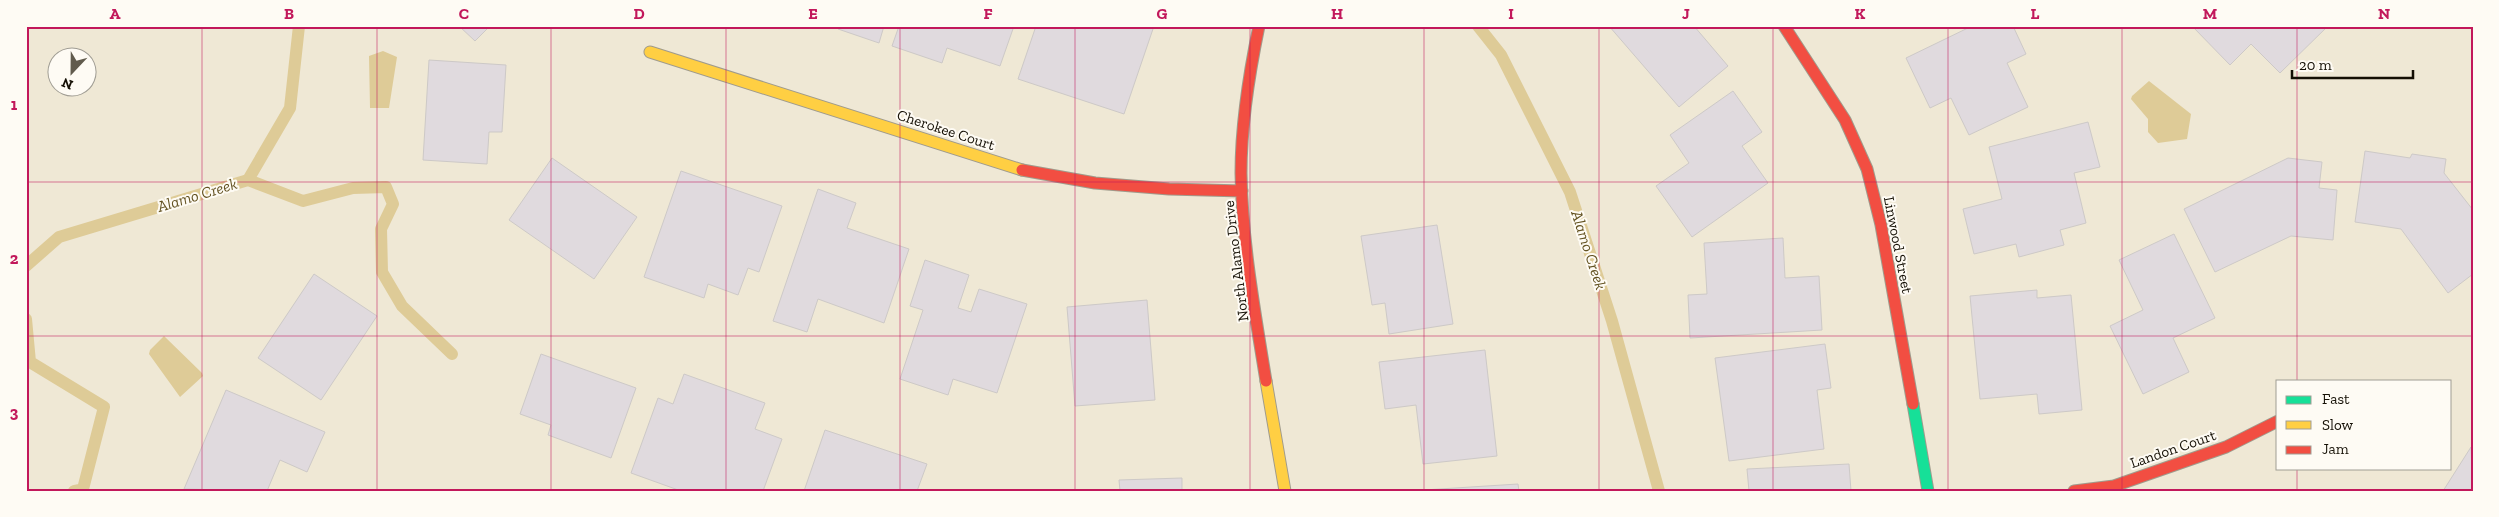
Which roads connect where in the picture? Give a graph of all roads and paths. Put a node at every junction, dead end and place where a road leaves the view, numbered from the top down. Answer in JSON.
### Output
{"nodes":[{"id":1,"x":1259,"y":26,"type":"edge"},
{"id":2,"x":1784,"y":26,"type":"edge"},
{"id":3,"x":650,"y":52,"type":"dead end"},
{"id":4,"x":1242,"y":191,"type":"junction"},
{"id":5,"x":2276,"y":422,"type":"edge"},
{"id":6,"x":1285,"y":491,"type":"edge"},
{"id":7,"x":1928,"y":491,"type":"edge"},
{"id":8,"x":2074,"y":491,"type":"edge"}],
"edges":[{"from":1,"to":4,"type":"street","name":"North Alamo Drive"},
{"from":2,"to":7,"type":"street","name":"Linwood Street"},
{"from":3,"to":4,"type":"street","name":"Cherokee Court"},
{"from":4,"to":6,"type":"street","name":"North Alamo Drive"},
{"from":5,"to":8,"type":"street","name":"Landon Court"}]}
